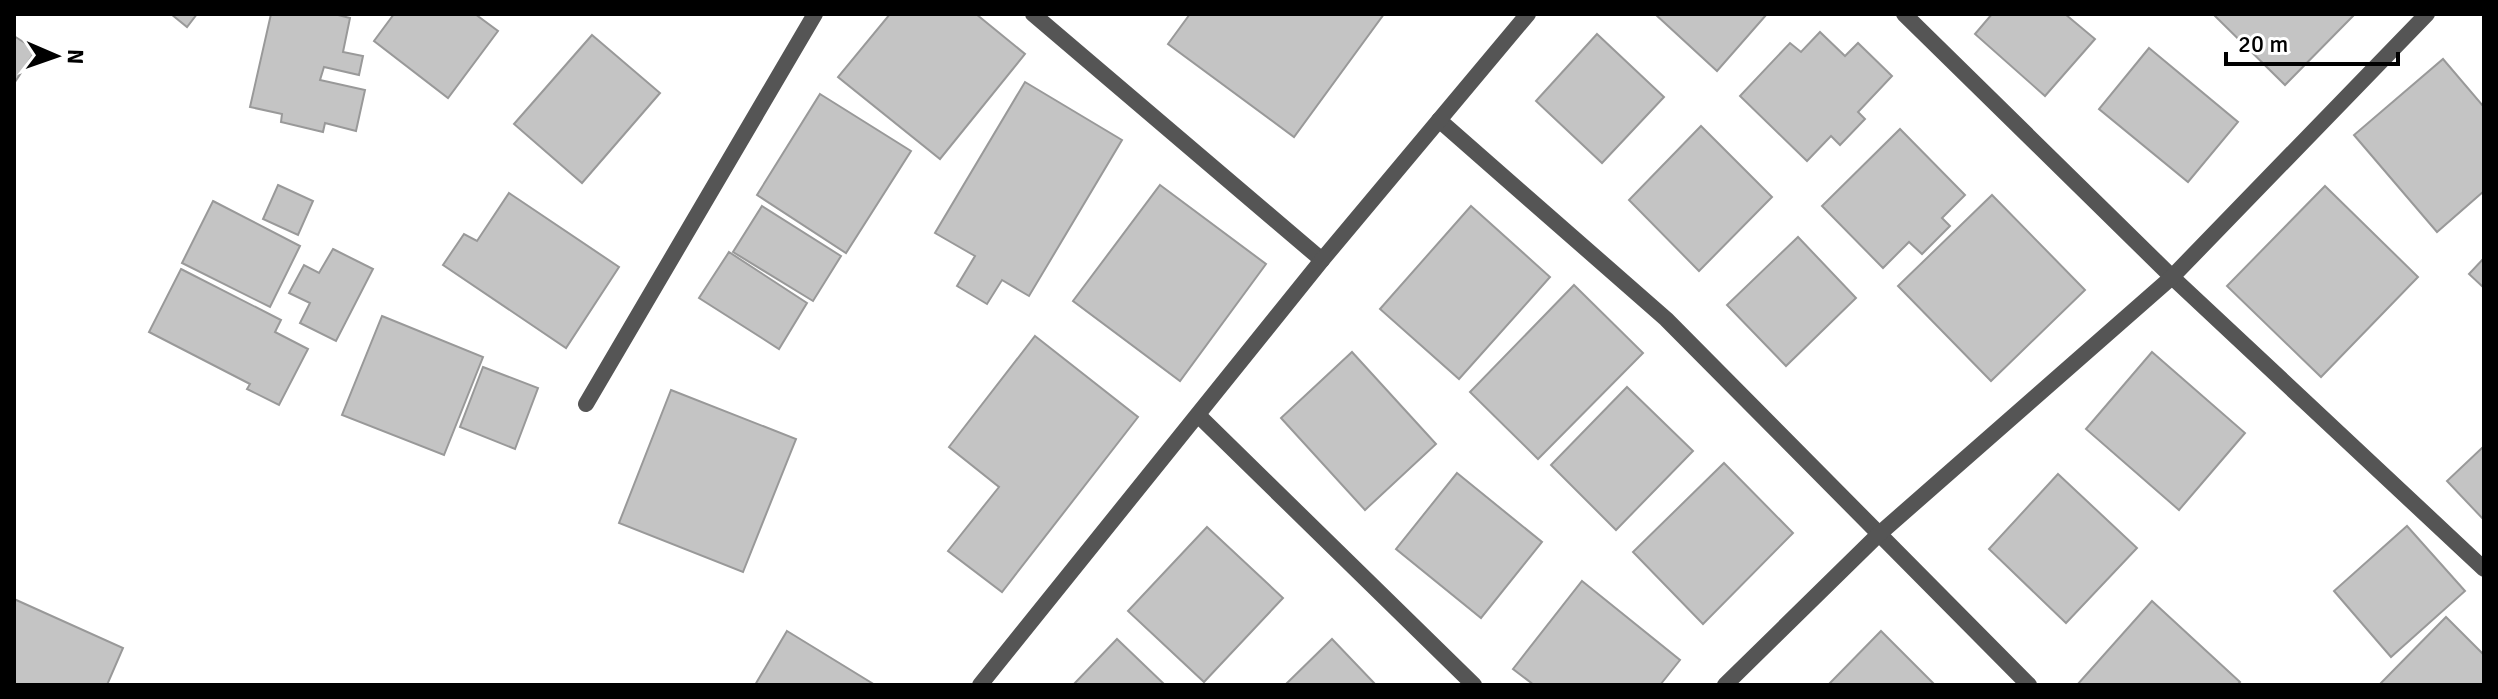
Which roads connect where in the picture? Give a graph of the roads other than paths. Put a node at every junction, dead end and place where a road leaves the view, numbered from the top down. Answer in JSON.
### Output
{"nodes":[{"id":1,"x":815,"y":14,"type":"edge"},
{"id":2,"x":1033,"y":14,"type":"edge"},
{"id":3,"x":1528,"y":14,"type":"edge"},
{"id":4,"x":1904,"y":14,"type":"edge"},
{"id":5,"x":2427,"y":14,"type":"edge"},
{"id":6,"x":1439,"y":120,"type":"junction"},
{"id":7,"x":1322,"y":260,"type":"junction"},
{"id":8,"x":2172,"y":277,"type":"junction"},
{"id":9,"x":586,"y":404,"type":"dead end"},
{"id":10,"x":1198,"y":415,"type":"junction"},
{"id":11,"x":1878,"y":535,"type":"junction"},
{"id":12,"x":2484,"y":569,"type":"edge"},
{"id":13,"x":980,"y":685,"type":"edge"},
{"id":14,"x":1474,"y":685,"type":"edge"},
{"id":15,"x":1725,"y":685,"type":"edge"},
{"id":16,"x":2029,"y":685,"type":"edge"}],
"edges":[{"from":1,"to":9,"type":"street"},
{"from":2,"to":7,"type":"street"},
{"from":3,"to":6,"type":"street"},
{"from":4,"to":8,"type":"street"},
{"from":5,"to":8,"type":"street"},
{"from":6,"to":7,"type":"street"},
{"from":6,"to":11,"type":"street"},
{"from":7,"to":10,"type":"street"},
{"from":8,"to":11,"type":"street"},
{"from":8,"to":12,"type":"street"},
{"from":10,"to":13,"type":"street"},
{"from":10,"to":14,"type":"street"},
{"from":11,"to":15,"type":"street"},
{"from":11,"to":16,"type":"street"}]}
